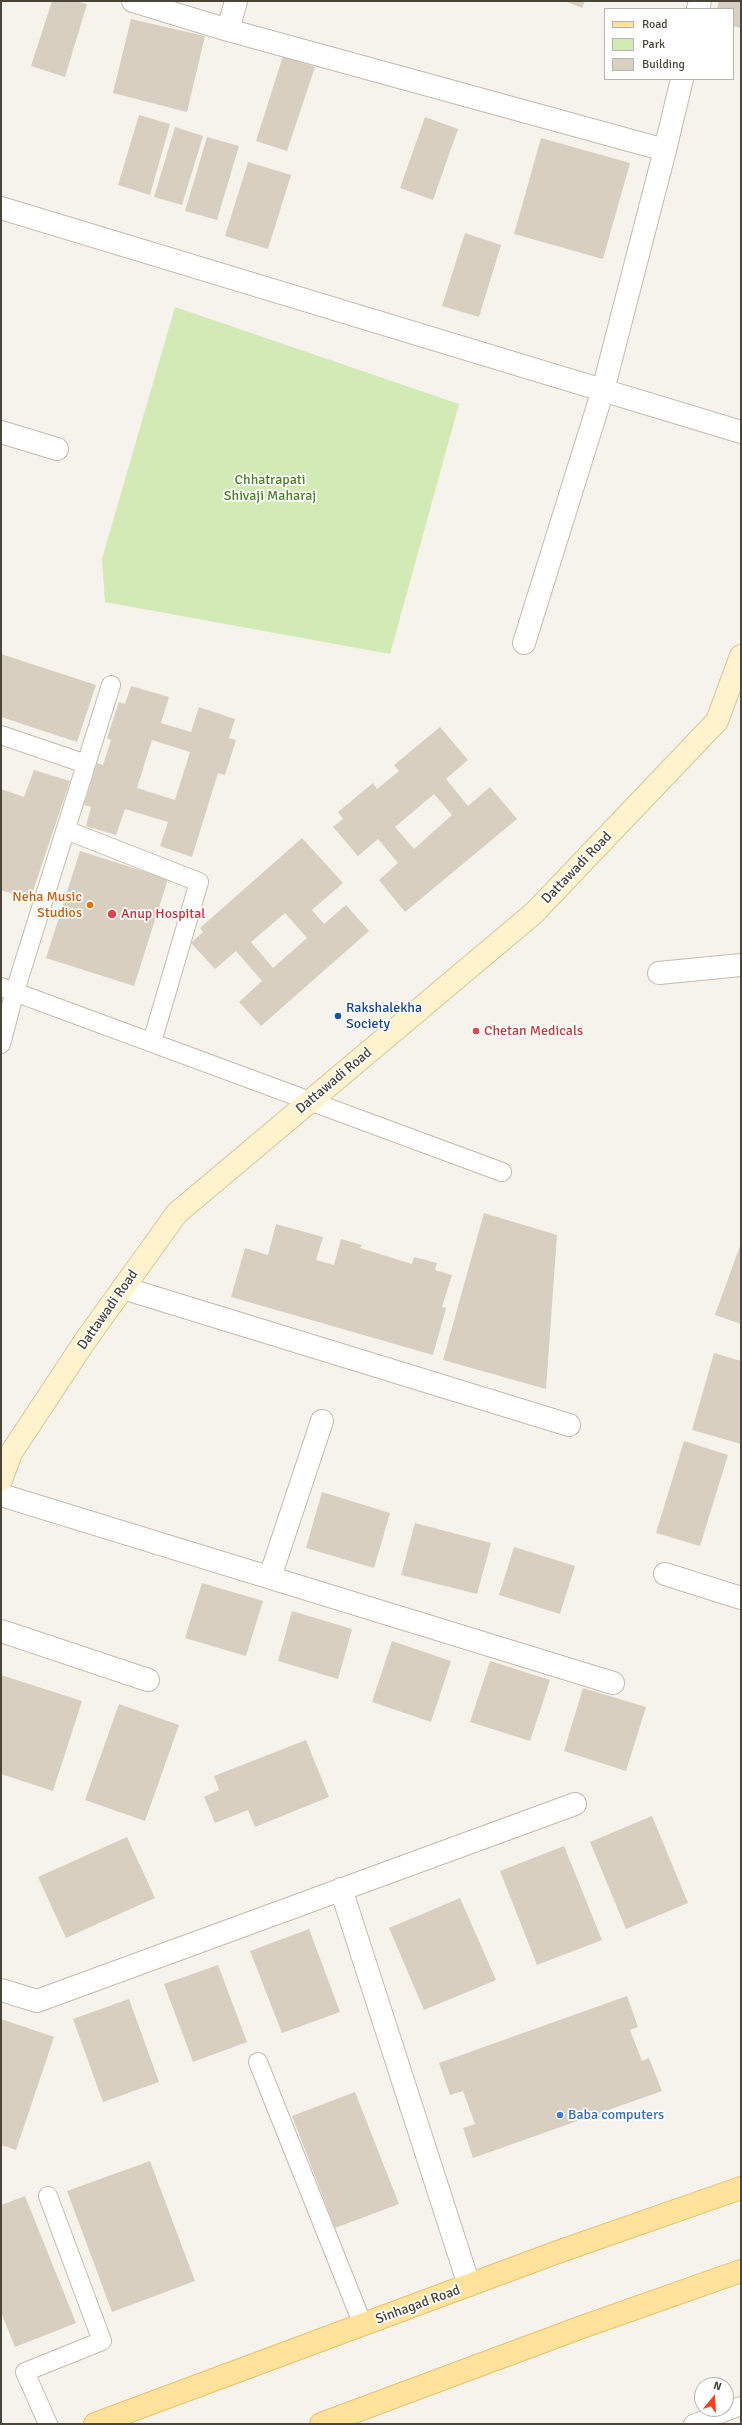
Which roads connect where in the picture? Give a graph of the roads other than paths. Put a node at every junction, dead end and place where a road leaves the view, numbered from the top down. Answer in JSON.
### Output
{"nodes":[{"id":1,"x":133,"y":1,"type":"edge"},
{"id":2,"x":236,"y":1,"type":"edge"},
{"id":3,"x":228,"y":30,"type":"junction"},
{"id":4,"x":682,"y":80,"type":"edge"},
{"id":5,"x":665,"y":150,"type":"junction"},
{"id":6,"x":1,"y":208,"type":"edge"},
{"id":7,"x":603,"y":390,"type":"junction"},
{"id":8,"x":1,"y":432,"type":"edge"},
{"id":9,"x":741,"y":432,"type":"edge"},
{"id":10,"x":57,"y":449,"type":"dead end"},
{"id":11,"x":524,"y":643,"type":"dead end"},
{"id":12,"x":741,"y":656,"type":"edge"},
{"id":13,"x":111,"y":685,"type":"dead end"},
{"id":14,"x":1,"y":735,"type":"edge"},
{"id":15,"x":86,"y":764,"type":"junction"},
{"id":16,"x":66,"y":830,"type":"junction"},
{"id":17,"x":741,"y":965,"type":"edge"},
{"id":18,"x":659,"y":973,"type":"dead end"},
{"id":19,"x":8,"y":989,"type":"edge"},
{"id":20,"x":152,"y":1042,"type":"junction"},
{"id":21,"x":1,"y":1044,"type":"edge"},
{"id":22,"x":310,"y":1101,"type":"junction"},
{"id":23,"x":502,"y":1172,"type":"dead end"},
{"id":24,"x":123,"y":1288,"type":"junction"},
{"id":25,"x":322,"y":1421,"type":"dead end"},
{"id":26,"x":569,"y":1425,"type":"dead end"},
{"id":27,"x":6,"y":1452,"type":"edge"},
{"id":28,"x":1,"y":1480,"type":"edge"},
{"id":29,"x":1,"y":1495,"type":"edge"},
{"id":30,"x":665,"y":1574,"type":"dead end"},
{"id":31,"x":270,"y":1577,"type":"junction"},
{"id":32,"x":741,"y":1598,"type":"edge"},
{"id":33,"x":1,"y":1630,"type":"edge"},
{"id":34,"x":148,"y":1680,"type":"dead end"},
{"id":35,"x":613,"y":1683,"type":"dead end"},
{"id":36,"x":575,"y":1804,"type":"dead end"},
{"id":37,"x":341,"y":1889,"type":"junction"},
{"id":38,"x":1,"y":1990,"type":"edge"},
{"id":39,"x":258,"y":2062,"type":"dead end"},
{"id":40,"x":741,"y":2188,"type":"edge"},
{"id":41,"x":48,"y":2196,"type":"dead end"},
{"id":42,"x":741,"y":2271,"type":"edge"},
{"id":43,"x":469,"y":2285,"type":"junction"},
{"id":44,"x":363,"y":2325,"type":"junction"},
{"id":45,"x":741,"y":2406,"type":"edge"},
{"id":46,"x":48,"y":2424,"type":"edge"},
{"id":47,"x":96,"y":2424,"type":"edge"},
{"id":48,"x":321,"y":2424,"type":"edge"},
{"id":49,"x":693,"y":2424,"type":"edge"}],
"edges":[{"from":1,"to":3,"type":"street"},
{"from":2,"to":3,"type":"street"},
{"from":3,"to":5,"type":"street"},
{"from":4,"to":5,"type":"street"},
{"from":5,"to":7,"type":"street"},
{"from":6,"to":7,"type":"street"},
{"from":7,"to":9,"type":"street"},
{"from":7,"to":11,"type":"street"},
{"from":8,"to":10,"type":"street"},
{"from":12,"to":22,"type":"street","name":"Dattawadi Road"},
{"from":13,"to":15,"type":"lane"},
{"from":14,"to":15,"type":"lane"},
{"from":15,"to":16,"type":"lane"},
{"from":16,"to":19,"type":"lane"},
{"from":16,"to":20,"type":"lane"},
{"from":17,"to":18,"type":"street"},
{"from":19,"to":20,"type":"lane"},
{"from":19,"to":21,"type":"lane"},
{"from":20,"to":22,"type":"lane"},
{"from":22,"to":23,"type":"lane"},
{"from":22,"to":24,"type":"street","name":"Dattawadi Road"},
{"from":24,"to":26,"type":"street"},
{"from":24,"to":27,"type":"street","name":"Dattawadi Road"},
{"from":25,"to":31,"type":"street"},
{"from":27,"to":28,"type":"street","name":"Dattawadi Road"},
{"from":29,"to":31,"type":"street"},
{"from":30,"to":32,"type":"street"},
{"from":31,"to":35,"type":"street"},
{"from":33,"to":34,"type":"street"},
{"from":36,"to":37,"type":"street"},
{"from":37,"to":38,"type":"street"},
{"from":37,"to":43,"type":"street"},
{"from":39,"to":44,"type":"lane"},
{"from":40,"to":43,"type":"main road","name":"Sinhagad Road"},
{"from":41,"to":46,"type":"lane"},
{"from":42,"to":48,"type":"main road"},
{"from":43,"to":44,"type":"main road","name":"Sinhagad Road"},
{"from":44,"to":47,"type":"main road","name":"Sinhagad Road"},
{"from":45,"to":49,"type":"lane"}]}
